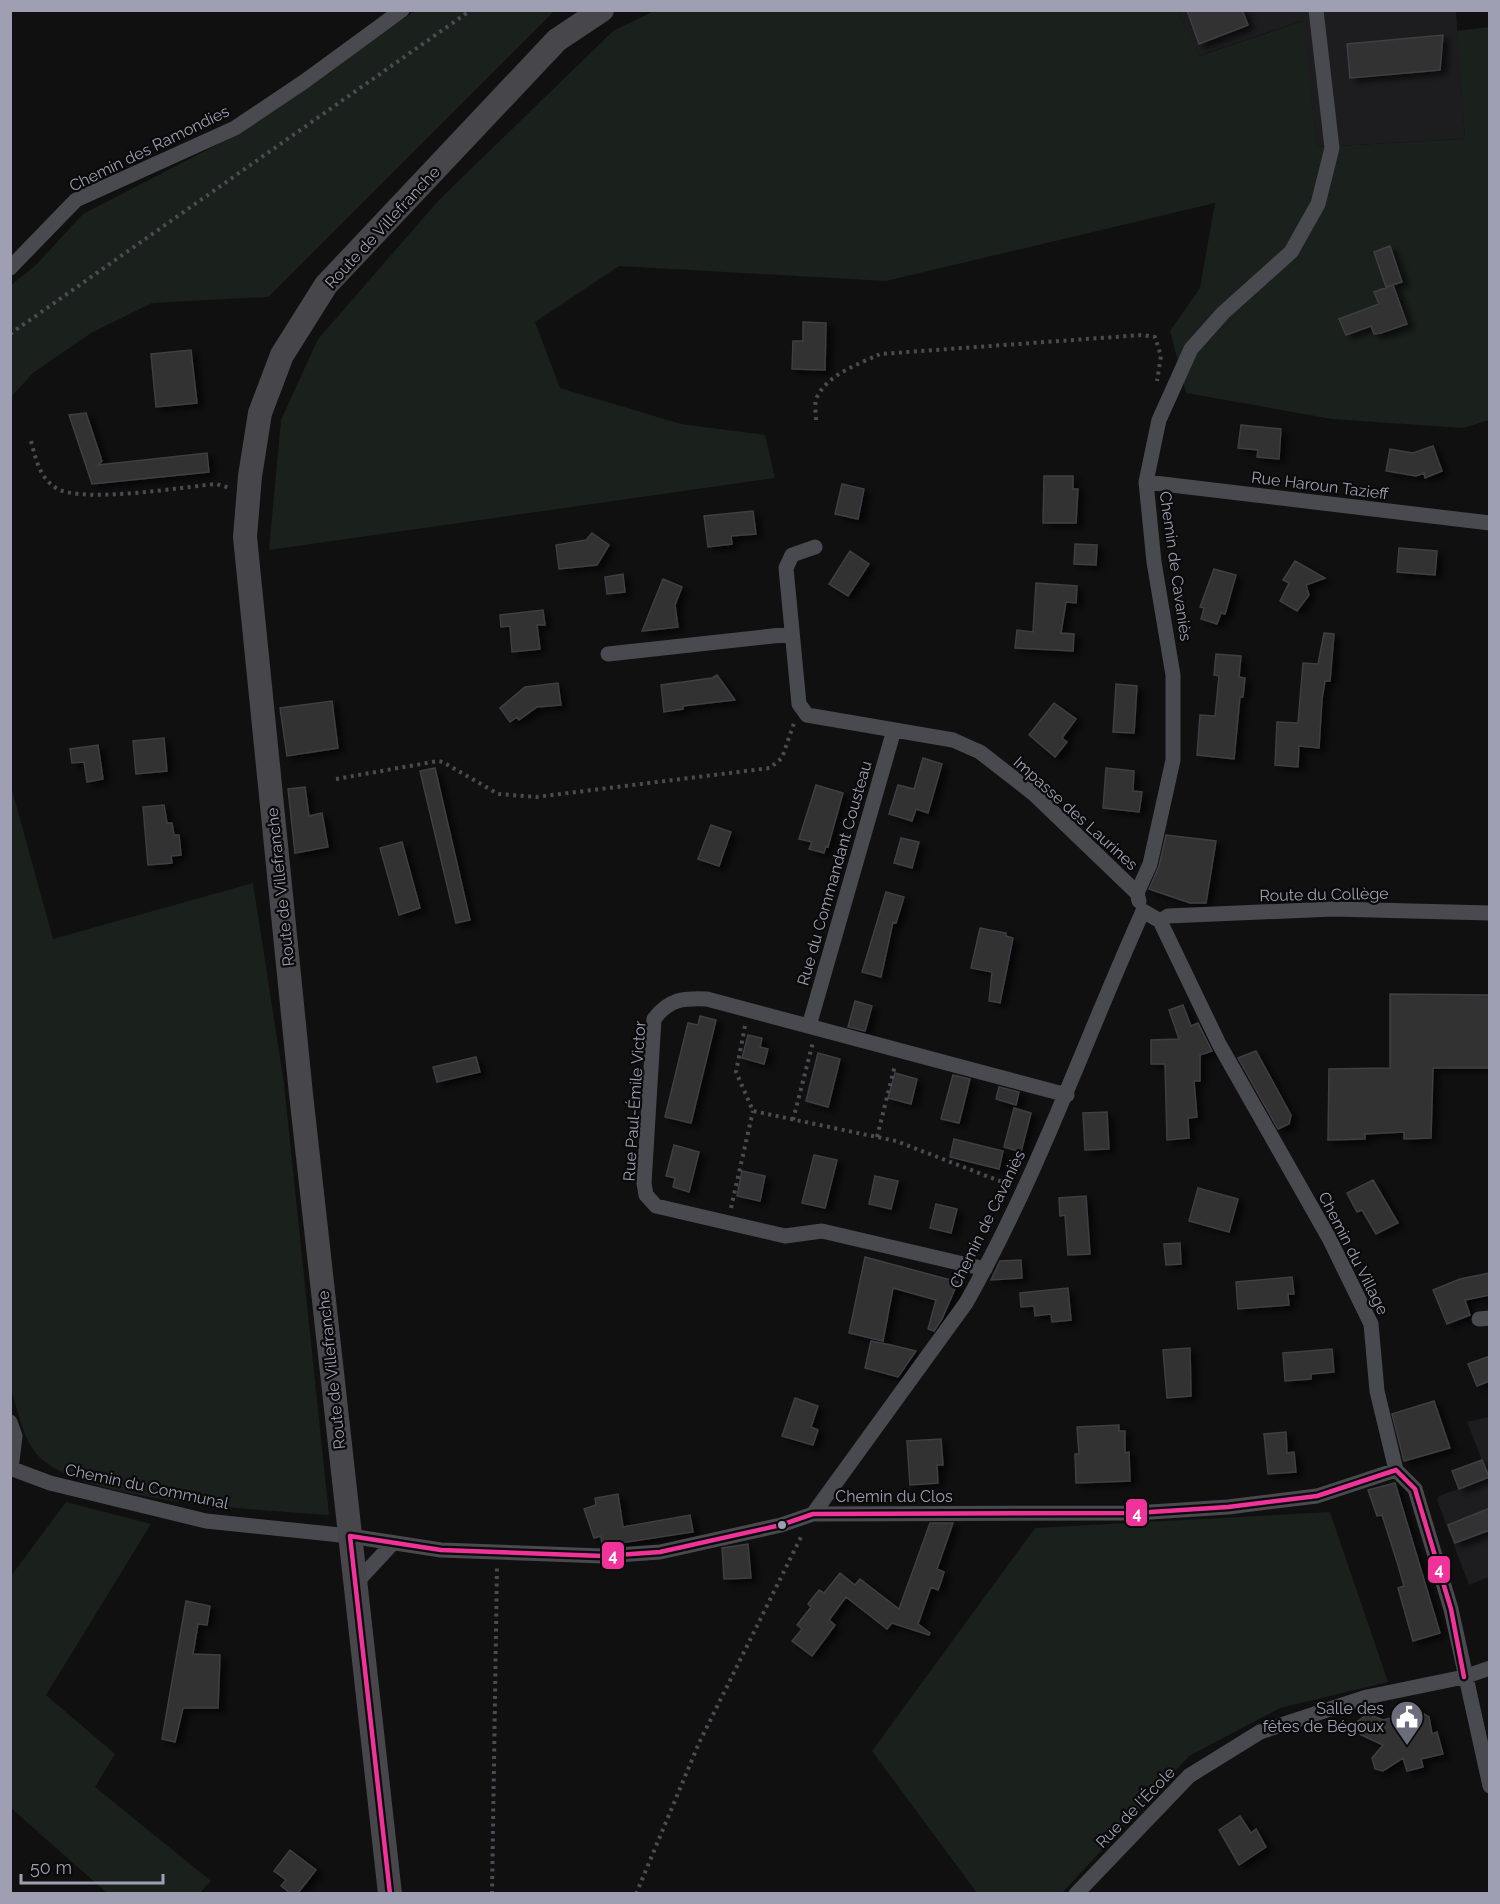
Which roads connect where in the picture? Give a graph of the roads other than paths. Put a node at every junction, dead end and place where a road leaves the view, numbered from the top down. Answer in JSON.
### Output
{"nodes":[{"id":1,"x":402,"y":10,"type":"edge"},
{"id":2,"x":602,"y":10,"type":"edge"},
{"id":3,"x":1316,"y":10,"type":"edge"},
{"id":4,"x":10,"y":268,"type":"edge"},
{"id":5,"x":1146,"y":482,"type":"junction"},
{"id":6,"x":1490,"y":523,"type":"edge"},
{"id":7,"x":815,"y":547,"type":"dead end"},
{"id":8,"x":791,"y":634,"type":"junction"},
{"id":9,"x":608,"y":654,"type":"dead end"},
{"id":10,"x":894,"y":730,"type":"junction"},
{"id":11,"x":1137,"y":893,"type":"junction"},
{"id":12,"x":1143,"y":911,"type":"junction"},
{"id":13,"x":1490,"y":913,"type":"edge"},
{"id":14,"x":1160,"y":921,"type":"junction"},
{"id":15,"x":813,"y":1027,"type":"junction"},
{"id":16,"x":1067,"y":1095,"type":"junction"},
{"id":17,"x":985,"y":1269,"type":"junction"},
{"id":18,"x":10,"y":1422,"type":"edge"},
{"id":19,"x":11,"y":1468,"type":"edge"},
{"id":20,"x":1396,"y":1470,"type":"junction"},
{"id":21,"x":813,"y":1514,"type":"junction"},
{"id":22,"x":350,"y":1536,"type":"junction"},
{"id":23,"x":393,"y":1542,"type":"junction"},
{"id":24,"x":355,"y":1584,"type":"junction"},
{"id":25,"x":1490,"y":1668,"type":"edge"},
{"id":26,"x":1464,"y":1677,"type":"junction"},
{"id":27,"x":1487,"y":1762,"type":"edge"},
{"id":28,"x":1490,"y":1786,"type":"edge"},
{"id":29,"x":390,"y":1893,"type":"edge"},
{"id":30,"x":1076,"y":1893,"type":"edge"}],
"edges":[{"from":1,"to":4,"type":"street","name":"Chemin des Ramondies"},
{"from":2,"to":22,"type":"main road","name":"Route de Villefranche"},
{"from":3,"to":5,"type":"street","name":"Chemin de Cavaniès"},
{"from":5,"to":6,"type":"street","name":"Rue Haroun Tazieff"},
{"from":5,"to":11,"type":"street","name":"Chemin de Cavaniès"},
{"from":7,"to":8,"type":"street"},
{"from":8,"to":9,"type":"street"},
{"from":8,"to":10,"type":"street","name":"Impasse des Laurines"},
{"from":10,"to":11,"type":"street","name":"Impasse des Laurines"},
{"from":10,"to":15,"type":"street","name":"Rue du Commandant Cousteau"},
{"from":11,"to":12,"type":"street","name":"Impasse des Laurines"},
{"from":12,"to":14,"type":"street"},
{"from":12,"to":16,"type":"street","name":"Chemin de Cavaniès"},
{"from":13,"to":14,"type":"street","name":"Route du Collège"},
{"from":14,"to":20,"type":"street","name":"Chemin du Village"},
{"from":15,"to":16,"type":"street","name":"Rue Paul-Émile Victor"},
{"from":15,"to":17,"type":"street","name":"Rue Paul-Émile Victor"},
{"from":16,"to":17,"type":"street","name":"Chemin de Cavaniès"},
{"from":17,"to":21,"type":"street","name":"Chemin de Cavaniès"},
{"from":18,"to":19,"type":"street"},
{"from":19,"to":22,"type":"street","name":"Chemin du Communal"},
{"from":20,"to":21,"type":"street","name":"Chemin du Clos"},
{"from":20,"to":26,"type":"street","name":"Chemin du Village"},
{"from":21,"to":23,"type":"street","name":"Chemin du Clos"},
{"from":22,"to":23,"type":"street","name":"Chemin du Clos"},
{"from":22,"to":24,"type":"main road","name":"Route de Villefranche"},
{"from":23,"to":24,"type":"street"},
{"from":24,"to":29,"type":"main road","name":"Route de Villefranche"},
{"from":25,"to":26,"type":"street","name":"Rue de l'École"},
{"from":26,"to":27,"type":"street","name":"Chemin du Village"},
{"from":26,"to":30,"type":"street","name":"Rue de l'École"},
{"from":27,"to":28,"type":"street","name":"Chemin du Village"}]}
